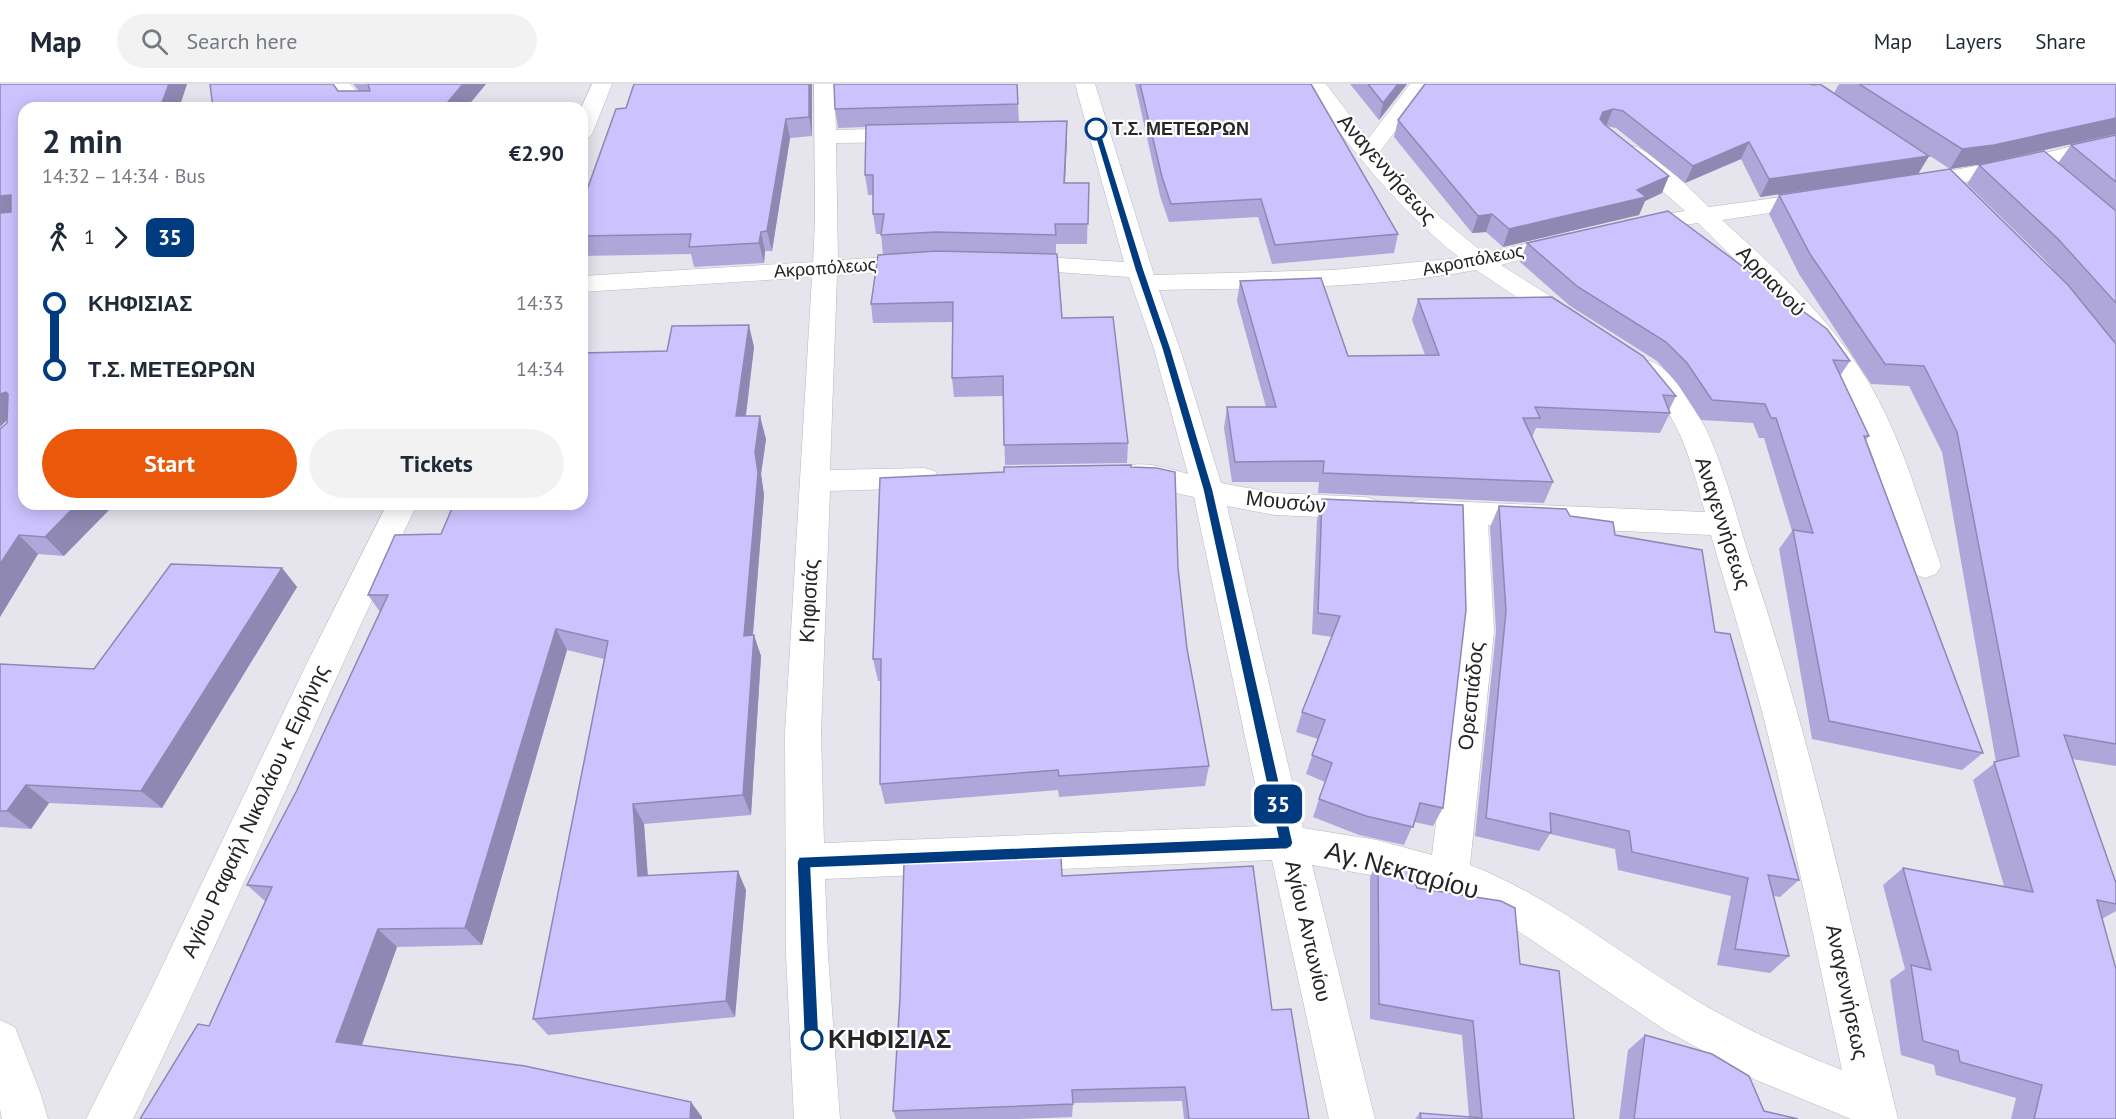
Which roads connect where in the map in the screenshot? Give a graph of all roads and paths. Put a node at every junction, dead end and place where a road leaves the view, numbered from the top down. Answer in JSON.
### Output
{"nodes":[{"id":1,"x":339,"y":84,"type":"edge"},
{"id":2,"x":602,"y":84,"type":"edge"},
{"id":3,"x":824,"y":84,"type":"edge"},
{"id":4,"x":1084,"y":84,"type":"edge"},
{"id":5,"x":1315,"y":84,"type":"edge"},
{"id":6,"x":1421,"y":84,"type":"edge"},
{"id":7,"x":355,"y":102,"type":"edge"},
{"id":8,"x":588,"y":118,"type":"edge"},
{"id":9,"x":1096,"y":129,"type":"junction"},
{"id":10,"x":1073,"y":130,"type":"dead end"},
{"id":11,"x":932,"y":134,"type":"edge"},
{"id":12,"x":827,"y":137,"type":"junction"},
{"id":13,"x":1616,"y":141,"type":"edge"},
{"id":14,"x":2116,"y":142,"type":"edge"},
{"id":15,"x":1368,"y":152,"type":"junction"},
{"id":16,"x":1918,"y":159,"type":"edge"},
{"id":17,"x":1945,"y":179,"type":"junction"},
{"id":18,"x":1890,"y":188,"type":"edge"},
{"id":19,"x":1834,"y":196,"type":"edge"},
{"id":20,"x":1966,"y":198,"type":"edge"},
{"id":21,"x":1702,"y":214,"type":"junction"},
{"id":22,"x":947,"y":261,"type":"edge"},
{"id":23,"x":991,"y":261,"type":"edge"},
{"id":24,"x":1480,"y":262,"type":"junction"},
{"id":25,"x":825,"y":268,"type":"junction"},
{"id":26,"x":1142,"y":277,"type":"junction"},
{"id":27,"x":588,"y":284,"type":"edge"},
{"id":28,"x":1595,"y":336,"type":"edge"},
{"id":29,"x":1623,"y":355,"type":"edge"},
{"id":30,"x":1106,"y":474,"type":"edge"},
{"id":31,"x":955,"y":478,"type":"edge"},
{"id":32,"x":815,"y":481,"type":"junction"},
{"id":33,"x":1208,"y":490,"type":"junction"},
{"id":34,"x":399,"y":510,"type":"edge"},
{"id":35,"x":1472,"y":513,"type":"junction"},
{"id":36,"x":1723,"y":524,"type":"junction"},
{"id":37,"x":1925,"y":566,"type":"dead end"},
{"id":38,"x":1287,"y":843,"type":"junction"},
{"id":39,"x":804,"y":862,"type":"junction"},
{"id":40,"x":1449,"y":877,"type":"junction"},
{"id":41,"x":0,"y":1042,"type":"edge"},
{"id":42,"x":1874,"y":1112,"type":"edge"},
{"id":43,"x":25,"y":1119,"type":"edge"},
{"id":44,"x":109,"y":1119,"type":"edge"},
{"id":45,"x":817,"y":1119,"type":"edge"},
{"id":46,"x":1352,"y":1119,"type":"edge"}],
"edges":[{"from":1,"to":7,"type":"street"},
{"from":2,"to":8,"type":"street"},
{"from":3,"to":12,"type":"street","name":"Κηφισιάς"},
{"from":4,"to":9,"type":"street","name":"Αγίου Αντωνίου"},
{"from":5,"to":15,"type":"street","name":"Αναγεννήσεως"},
{"from":6,"to":15,"type":"street"},
{"from":9,"to":10,"type":"street"},
{"from":9,"to":26,"type":"street","name":"Αγίου Αντωνίου"},
{"from":11,"to":12,"type":"street"},
{"from":12,"to":25,"type":"street","name":"Κηφισιάς"},
{"from":13,"to":21,"type":"street","name":"Αρριανού"},
{"from":14,"to":17,"type":"street"},
{"from":15,"to":24,"type":"street","name":"Αναγεννήσεως"},
{"from":16,"to":17,"type":"street"},
{"from":17,"to":18,"type":"street"},
{"from":17,"to":20,"type":"street"},
{"from":19,"to":21,"type":"street","name":"Ακροπόλεως"},
{"from":21,"to":24,"type":"street","name":"Ακροπόλεως"},
{"from":21,"to":37,"type":"street","name":"Αρριανού"},
{"from":22,"to":25,"type":"street","name":"Ακροπόλεως"},
{"from":23,"to":26,"type":"street","name":"Ακροπόλεως"},
{"from":24,"to":26,"type":"street","name":"Ακροπόλεως"},
{"from":24,"to":28,"type":"street","name":"Αναγεννήσεως"},
{"from":25,"to":27,"type":"street","name":"Ακροπόλεως"},
{"from":25,"to":32,"type":"street","name":"Κηφισιάς"},
{"from":26,"to":33,"type":"street","name":"Αγίου Αντωνίου"},
{"from":29,"to":36,"type":"street","name":"Αναγεννήσεως"},
{"from":30,"to":33,"type":"street","name":"Μουσών"},
{"from":31,"to":32,"type":"street"},
{"from":32,"to":39,"type":"street","name":"Κηφισιάς"},
{"from":33,"to":35,"type":"street","name":"Μουσών"},
{"from":33,"to":38,"type":"street","name":"Αγίου Αντωνίου"},
{"from":34,"to":44,"type":"street","name":"Αγίου Ραφαήλ Νικολάου κ Ειρήνης"},
{"from":35,"to":36,"type":"street","name":"Μουσών"},
{"from":35,"to":40,"type":"street","name":"Ορεστιάδος"},
{"from":36,"to":42,"type":"street","name":"Αναγεννήσεως"},
{"from":38,"to":39,"type":"street","name":"Αγ. Νεκταρίου"},
{"from":38,"to":40,"type":"street","name":"Αγ. Νεκταρίου"},
{"from":38,"to":46,"type":"street","name":"Αγίου Αντωνίου"},
{"from":39,"to":45,"type":"street","name":"Κηφισιάς"},
{"from":40,"to":42,"type":"street","name":"Αγ. Νεκταρίου"},
{"from":41,"to":43,"type":"street"}]}
